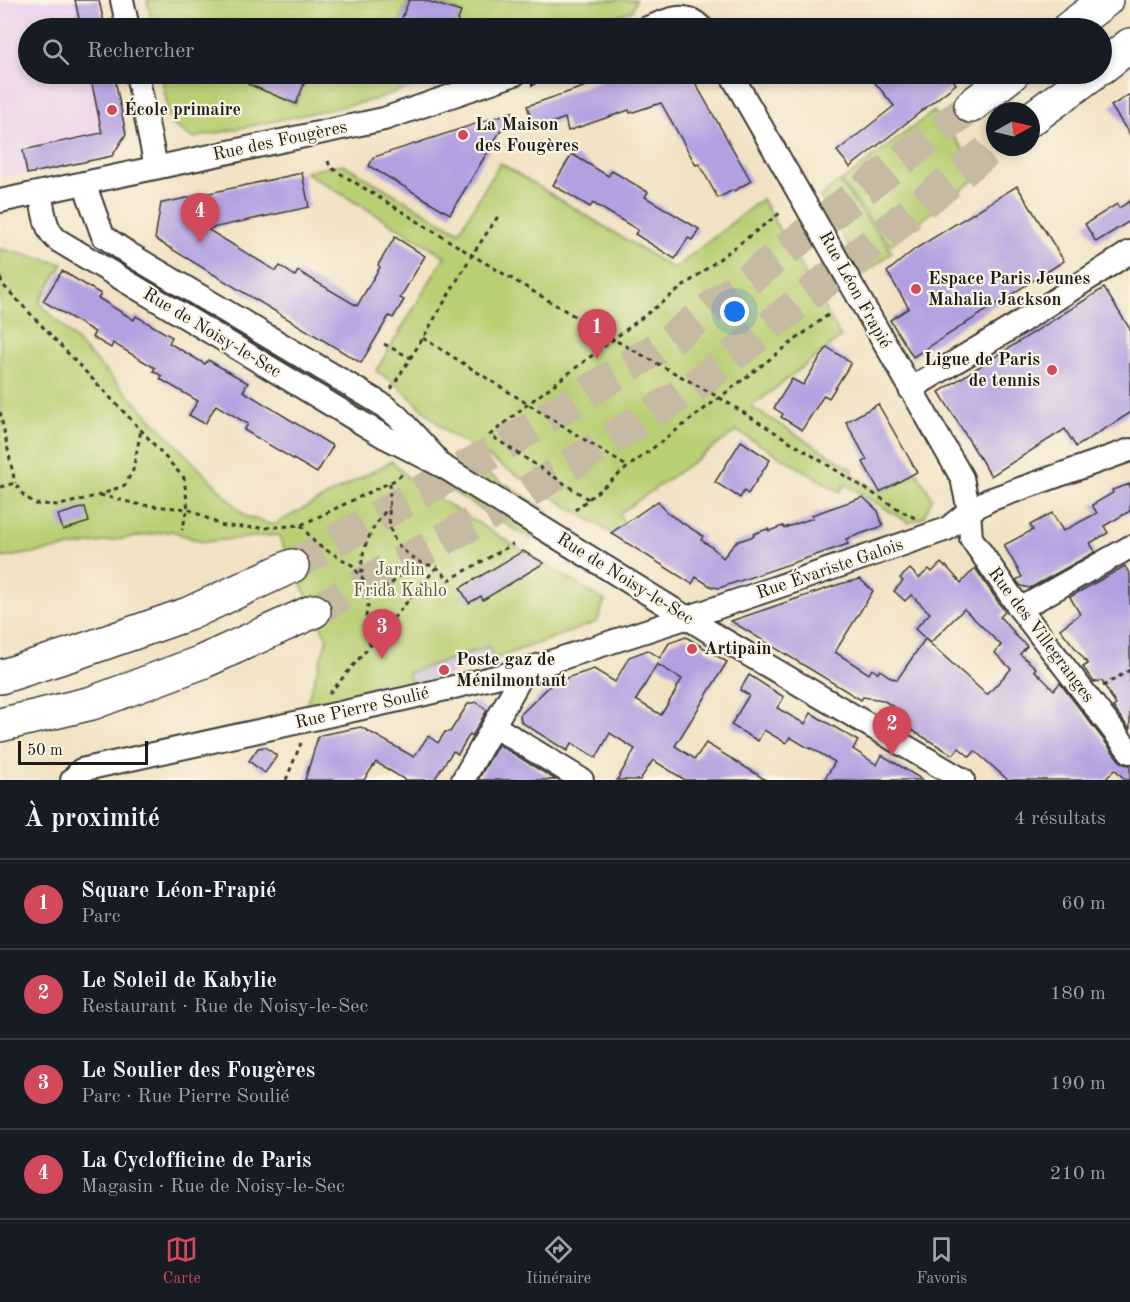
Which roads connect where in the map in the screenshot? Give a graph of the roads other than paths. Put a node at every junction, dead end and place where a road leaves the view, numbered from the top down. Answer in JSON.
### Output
{"nodes":[{"id":1,"x":122,"y":0,"type":"edge"},
{"id":2,"x":1106,"y":0,"type":"edge"},
{"id":3,"x":669,"y":9,"type":"edge"},
{"id":4,"x":126,"y":18,"type":"edge"},
{"id":5,"x":689,"y":18,"type":"edge"},
{"id":6,"x":1082,"y":18,"type":"edge"},
{"id":7,"x":1130,"y":45,"type":"edge"},
{"id":8,"x":1112,"y":58,"type":"edge"},
{"id":9,"x":139,"y":84,"type":"edge"},
{"id":10,"x":486,"y":84,"type":"edge"},
{"id":11,"x":737,"y":84,"type":"edge"},
{"id":12,"x":999,"y":84,"type":"edge"},
{"id":13,"x":1078,"y":84,"type":"edge"},
{"id":14,"x":971,"y":106,"type":"tunnel mouth"},
{"id":15,"x":1040,"y":112,"type":"edge"},
{"id":16,"x":156,"y":167,"type":"junction"},
{"id":17,"x":84,"y":183,"type":"junction"},
{"id":18,"x":40,"y":193,"type":"junction"},
{"id":19,"x":0,"y":201,"type":"edge"},
{"id":20,"x":1130,"y":252,"type":"edge"},
{"id":21,"x":910,"y":389,"type":"junction"},
{"id":22,"x":1130,"y":450,"type":"edge"},
{"id":23,"x":444,"y":467,"type":"junction"},
{"id":24,"x":969,"y":511,"type":"junction"},
{"id":25,"x":1130,"y":548,"type":"edge"},
{"id":26,"x":292,"y":566,"type":"tunnel mouth"},
{"id":27,"x":1020,"y":609,"type":"junction"},
{"id":28,"x":314,"y":611,"type":"tunnel mouth"},
{"id":29,"x":686,"y":617,"type":"junction"},
{"id":30,"x":525,"y":670,"type":"junction"},
{"id":31,"x":0,"y":677,"type":"edge"},
{"id":32,"x":0,"y":725,"type":"edge"},
{"id":33,"x":494,"y":726,"type":"junction"},
{"id":34,"x":1130,"y":752,"type":"edge"},
{"id":35,"x":72,"y":780,"type":"edge"},
{"id":36,"x":463,"y":780,"type":"edge"},
{"id":37,"x":582,"y":780,"type":"edge"},
{"id":38,"x":963,"y":780,"type":"edge"}],
"edges":[{"from":1,"to":4,"type":"street"},
{"from":2,"to":6,"type":"highway"},
{"from":3,"to":5,"type":"street"},
{"from":7,"to":8,"type":"highway"},
{"from":9,"to":16,"type":"street"},
{"from":10,"to":16,"type":"street","name":"Rue des Fougères"},
{"from":11,"to":21,"type":"street","name":"Rue Léon Frapié"},
{"from":12,"to":14,"type":"highway"},
{"from":13,"to":15,"type":"highway"},
{"from":16,"to":17,"type":"street","name":"Rue des Fougères"},
{"from":17,"to":18,"type":"street","name":"Rue des Fougères"},
{"from":17,"to":23,"type":"street","name":"Rue de Noisy-le-Sec"},
{"from":18,"to":19,"type":"street","name":"Rue des Fougères"},
{"from":18,"to":23,"type":"street","name":"Rue de Noisy-le-Sec"},
{"from":20,"to":21,"type":"street"},
{"from":21,"to":24,"type":"street","name":"Rue Léon Frapié"},
{"from":22,"to":24,"type":"street","name":"Rue Évariste Galois"},
{"from":23,"to":29,"type":"street","name":"Rue de Noisy-le-Sec"},
{"from":24,"to":27,"type":"street","name":"Rue des Villegranges"},
{"from":24,"to":29,"type":"street","name":"Rue Évariste Galois"},
{"from":25,"to":27,"type":"street"},
{"from":26,"to":31,"type":"highway"},
{"from":27,"to":34,"type":"street","name":"Rue des Villegranges"},
{"from":28,"to":32,"type":"highway"},
{"from":29,"to":30,"type":"street","name":"Rue Pierre Soulié"},
{"from":29,"to":38,"type":"street","name":"Rue de Noisy-le-Sec"},
{"from":30,"to":33,"type":"street"},
{"from":30,"to":35,"type":"street","name":"Rue Pierre Soulié"},
{"from":33,"to":36,"type":"street"},
{"from":33,"to":37,"type":"street"}]}
